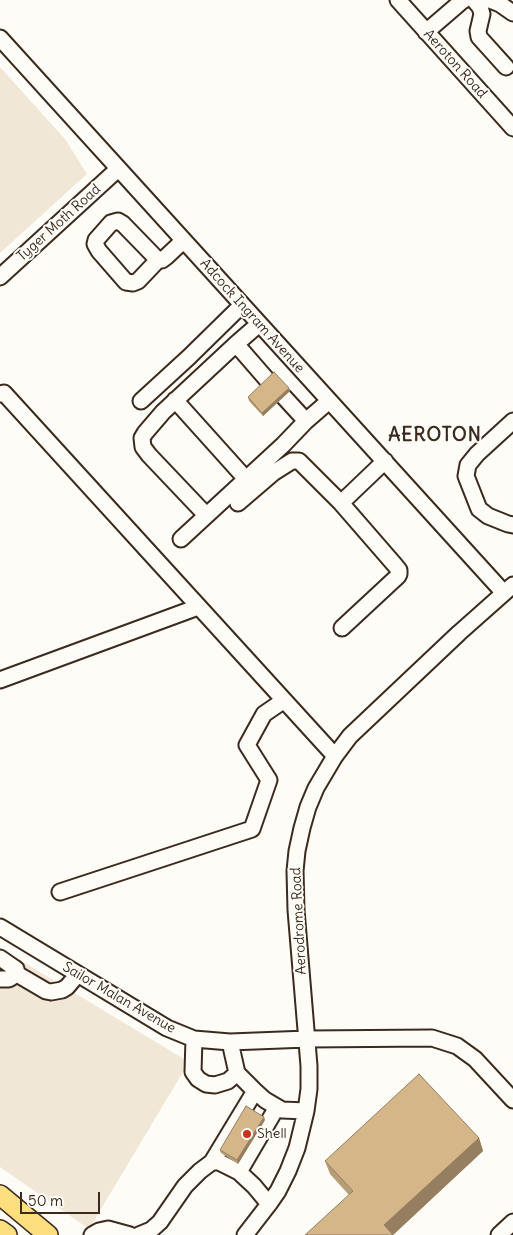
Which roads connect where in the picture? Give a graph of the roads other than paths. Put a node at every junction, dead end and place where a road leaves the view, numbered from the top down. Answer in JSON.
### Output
{"nodes":[{"id":1,"x":398,"y":0,"type":"edge"},
{"id":2,"x":464,"y":0,"type":"edge"},
{"id":3,"x":474,"y":0,"type":"edge"},
{"id":4,"x":490,"y":0,"type":"edge"},
{"id":5,"x":513,"y":13,"type":"edge"},
{"id":6,"x":426,"y":32,"type":"junction"},
{"id":7,"x":0,"y":38,"type":"edge"},
{"id":8,"x":506,"y":67,"type":"dead end"},
{"id":9,"x":513,"y":128,"type":"edge"},
{"id":10,"x":118,"y":169,"type":"junction"},
{"id":11,"x":183,"y":240,"type":"junction"},
{"id":12,"x":158,"y":260,"type":"dead end"},
{"id":13,"x":0,"y":276,"type":"edge"},
{"id":14,"x":242,"y":305,"type":"junction"},
{"id":15,"x":259,"y":324,"type":"junction"},
{"id":16,"x":236,"y":344,"type":"junction"},
{"id":17,"x":269,"y":382,"type":"edge"},
{"id":18,"x":0,"y":394,"type":"edge"},
{"id":19,"x":284,"y":397,"type":"edge"},
{"id":20,"x":175,"y":400,"type":"junction"},
{"id":21,"x":329,"y":401,"type":"junction"},
{"id":22,"x":141,"y":402,"type":"dead end"},
{"id":23,"x":306,"y":421,"type":"junction"},
{"id":24,"x":513,"y":421,"type":"edge"},
{"id":25,"x":385,"y":461,"type":"junction"},
{"id":26,"x":246,"y":479,"type":"junction"},
{"id":27,"x":238,"y":503,"type":"dead end"},
{"id":28,"x":341,"y":503,"type":"junction"},
{"id":29,"x":206,"y":516,"type":"junction"},
{"id":30,"x":513,"y":525,"type":"edge"},
{"id":31,"x":181,"y":539,"type":"dead end"},
{"id":32,"x":508,"y":589,"type":"edge"},
{"id":33,"x":198,"y":607,"type":"junction"},
{"id":34,"x":342,"y":628,"type":"dead end"},
{"id":35,"x":0,"y":680,"type":"edge"},
{"id":36,"x":283,"y":701,"type":"junction"},
{"id":37,"x":334,"y":756,"type":"junction"},
{"id":38,"x":60,"y":892,"type":"dead end"},
{"id":39,"x":0,"y":927,"type":"edge"},
{"id":40,"x":0,"y":958,"type":"edge"},
{"id":41,"x":17,"y":974,"type":"junction"},
{"id":42,"x":78,"y":974,"type":"junction"},
{"id":43,"x":0,"y":979,"type":"edge"},
{"id":44,"x":194,"y":1039,"type":"junction"},
{"id":45,"x":307,"y":1039,"type":"junction"},
{"id":46,"x":230,"y":1042,"type":"junction"},
{"id":47,"x":237,"y":1073,"type":"junction"},
{"id":48,"x":255,"y":1091,"type":"junction"},
{"id":49,"x":513,"y":1100,"type":"edge"},
{"id":50,"x":277,"y":1107,"type":"junction"},
{"id":51,"x":306,"y":1111,"type":"junction"},
{"id":52,"x":212,"y":1162,"type":"junction"},
{"id":53,"x":239,"y":1172,"type":"junction"},
{"id":54,"x":0,"y":1196,"type":"edge"},
{"id":55,"x":269,"y":1204,"type":"junction"},
{"id":56,"x":513,"y":1222,"type":"edge"},
{"id":57,"x":0,"y":1230,"type":"edge"},
{"id":58,"x":7,"y":1235,"type":"edge"},
{"id":59,"x":48,"y":1235,"type":"edge"},
{"id":60,"x":92,"y":1235,"type":"edge"},
{"id":61,"x":130,"y":1235,"type":"edge"},
{"id":62,"x":139,"y":1235,"type":"edge"},
{"id":63,"x":245,"y":1235,"type":"edge"},
{"id":64,"x":499,"y":1235,"type":"edge"}],
"edges":[{"from":1,"to":6,"type":"street","name":"Aeroton Road"},
{"from":2,"to":6,"type":"street"},
{"from":3,"to":8,"type":"street"},
{"from":4,"to":5,"type":"street"},
{"from":6,"to":9,"type":"street","name":"Aeroton Road"},
{"from":7,"to":10,"type":"street","name":"Adcock Ingram Avenue"},
{"from":10,"to":11,"type":"street","name":"Adcock Ingram Avenue"},
{"from":10,"to":13,"type":"street","name":"Tyger Moth Road"},
{"from":11,"to":12,"type":"street"},
{"from":11,"to":14,"type":"street","name":"Adcock Ingram Avenue"},
{"from":14,"to":15,"type":"street","name":"Adcock Ingram Avenue"},
{"from":14,"to":22,"type":"street"},
{"from":15,"to":16,"type":"street"},
{"from":15,"to":21,"type":"street","name":"Adcock Ingram Avenue"},
{"from":16,"to":17,"type":"street"},
{"from":16,"to":20,"type":"street"},
{"from":18,"to":33,"type":"street"},
{"from":19,"to":23,"type":"street"},
{"from":20,"to":26,"type":"street"},
{"from":20,"to":29,"type":"street"},
{"from":21,"to":23,"type":"street"},
{"from":21,"to":25,"type":"street","name":"Adcock Ingram Avenue"},
{"from":23,"to":26,"type":"street"},
{"from":24,"to":30,"type":"street"},
{"from":25,"to":28,"type":"street"},
{"from":25,"to":32,"type":"street","name":"Adcock Ingram Avenue"},
{"from":26,"to":29,"type":"street"},
{"from":27,"to":28,"type":"street"},
{"from":28,"to":34,"type":"street"},
{"from":29,"to":31,"type":"street"},
{"from":32,"to":37,"type":"street","name":"Aerodrome Road"},
{"from":33,"to":35,"type":"street"},
{"from":33,"to":36,"type":"street"},
{"from":36,"to":37,"type":"street"},
{"from":36,"to":38,"type":"street"},
{"from":37,"to":45,"type":"street","name":"Aerodrome Road"},
{"from":39,"to":42,"type":"street","name":"Sailor Malan Avenue"},
{"from":40,"to":41,"type":"street"},
{"from":41,"to":42,"type":"street"},
{"from":41,"to":43,"type":"street"},
{"from":42,"to":44,"type":"street","name":"Sailor Malan Avenue"},
{"from":44,"to":46,"type":"street","name":"Sailor Malan Avenue"},
{"from":44,"to":47,"type":"street"},
{"from":45,"to":46,"type":"street","name":"Sailor Malan Avenue"},
{"from":45,"to":49,"type":"street","name":"Sailor Malan Avenue"},
{"from":45,"to":51,"type":"street","name":"Aerodrome Road"},
{"from":46,"to":47,"type":"street"},
{"from":47,"to":48,"type":"street"},
{"from":48,"to":50,"type":"street"},
{"from":48,"to":52,"type":"street"},
{"from":50,"to":51,"type":"street"},
{"from":50,"to":53,"type":"street"},
{"from":51,"to":55,"type":"street","name":"Aerodrome Road"},
{"from":52,"to":53,"type":"street"},
{"from":52,"to":62,"type":"street"},
{"from":53,"to":55,"type":"street"},
{"from":54,"to":59,"type":"main road"},
{"from":55,"to":63,"type":"street","name":"Aerodrome Road"},
{"from":56,"to":64,"type":"street"},
{"from":57,"to":58,"type":"main road"},
{"from":60,"to":61,"type":"street"}]}
